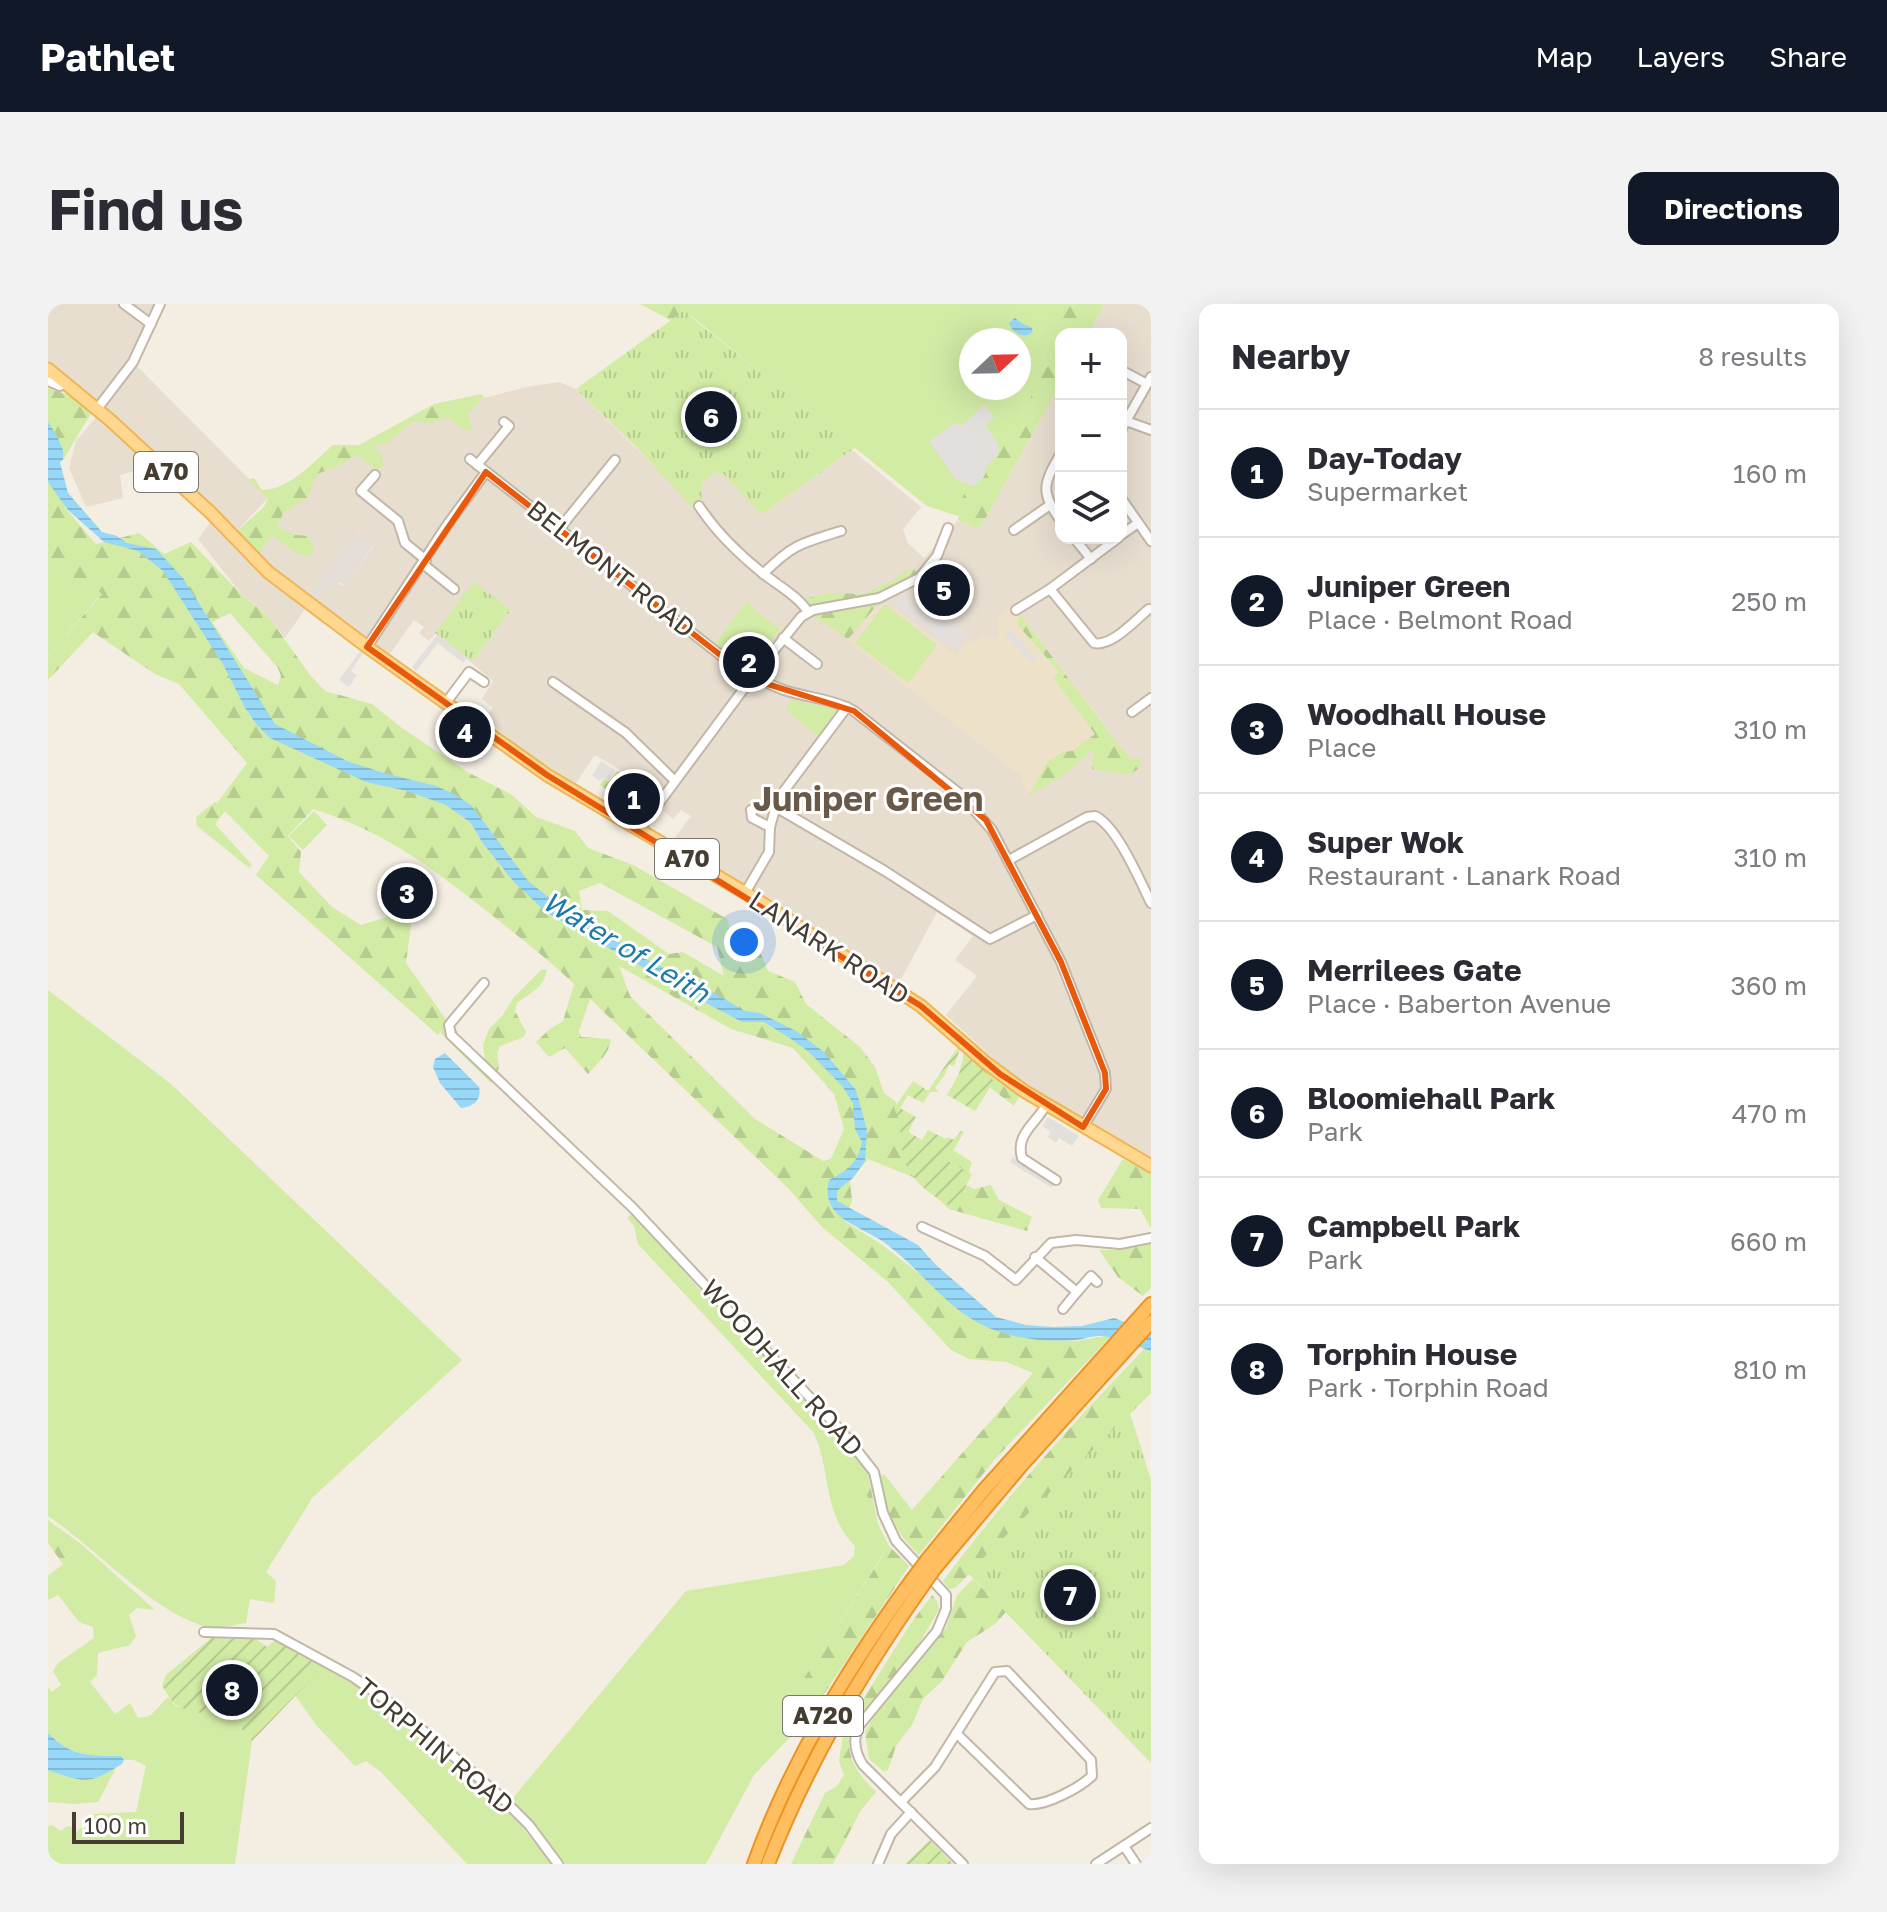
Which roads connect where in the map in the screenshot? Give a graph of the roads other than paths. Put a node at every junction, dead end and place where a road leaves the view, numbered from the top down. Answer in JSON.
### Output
{"nodes":[{"id":1,"x":124,"y":304,"type":"edge"},
{"id":2,"x":160,"y":304,"type":"edge"},
{"id":3,"x":151,"y":324,"type":"junction"},
{"id":4,"x":48,"y":369,"type":"edge"},
{"id":5,"x":1127,"y":372,"type":"edge"},
{"id":6,"x":1149,"y":380,"type":"edge"},
{"id":7,"x":48,"y":381,"type":"edge"},
{"id":8,"x":66,"y":383,"type":"junction"},
{"id":9,"x":97,"y":409,"type":"junction"},
{"id":10,"x":1127,"y":419,"type":"edge"},
{"id":11,"x":1127,"y":421,"type":"edge"},
{"id":12,"x":504,"y":422,"type":"dead end"},
{"id":13,"x":1151,"y":430,"type":"edge"},
{"id":14,"x":615,"y":460,"type":"dead end"},
{"id":15,"x":1055,"y":463,"type":"edge"},
{"id":16,"x":486,"y":472,"type":"junction"},
{"id":17,"x":375,"y":475,"type":"dead end"},
{"id":18,"x":1050,"y":505,"type":"junction"},
{"id":19,"x":699,"y":506,"type":"dead end"},
{"id":20,"x":1127,"y":507,"type":"edge"},
{"id":21,"x":1055,"y":512,"type":"edge"},
{"id":22,"x":1138,"y":523,"type":"junction"},
{"id":23,"x":560,"y":528,"type":"junction"},
{"id":24,"x":948,"y":528,"type":"dead end"},
{"id":25,"x":1014,"y":530,"type":"dead end"},
{"id":26,"x":841,"y":531,"type":"dead end"},
{"id":27,"x":1127,"y":531,"type":"edge"},
{"id":28,"x":1151,"y":541,"type":"edge"},
{"id":29,"x":1079,"y":544,"type":"edge"},
{"id":30,"x":1110,"y":544,"type":"edge"},
{"id":31,"x":1091,"y":559,"type":"junction"},
{"id":32,"x":424,"y":562,"type":"junction"},
{"id":33,"x":763,"y":574,"type":"junction"},
{"id":34,"x":454,"y":589,"type":"dead end"},
{"id":35,"x":1050,"y":589,"type":"junction"},
{"id":36,"x":1149,"y":609,"type":"dead end"},
{"id":37,"x":1016,"y":610,"type":"dead end"},
{"id":38,"x":808,"y":612,"type":"junction"},
{"id":39,"x":783,"y":638,"type":"junction"},
{"id":40,"x":367,"y":647,"type":"junction"},
{"id":41,"x":817,"y":664,"type":"dead end"},
{"id":42,"x":753,"y":677,"type":"junction"},
{"id":43,"x":484,"y":682,"type":"dead end"},
{"id":44,"x":553,"y":682,"type":"dead end"},
{"id":45,"x":1151,"y":698,"type":"edge"},
{"id":46,"x":445,"y":704,"type":"junction"},
{"id":47,"x":1135,"y":705,"type":"dead end"},
{"id":48,"x":847,"y":707,"type":"junction"},
{"id":49,"x":674,"y":780,"type":"junction"},
{"id":50,"x":774,"y":807,"type":"junction"},
{"id":51,"x":770,"y":827,"type":"junction"},
{"id":52,"x":639,"y":830,"type":"junction"},
{"id":53,"x":1009,"y":860,"type":"junction"},
{"id":54,"x":745,"y":893,"type":"junction"},
{"id":55,"x":1151,"y":903,"type":"edge"},
{"id":56,"x":1037,"y":915,"type":"junction"},
{"id":57,"x":484,"y":983,"type":"dead end"},
{"id":58,"x":1046,"y":1105,"type":"junction"},
{"id":59,"x":1083,"y":1127,"type":"junction"},
{"id":60,"x":1151,"y":1166,"type":"edge"},
{"id":61,"x":1056,"y":1180,"type":"dead end"},
{"id":62,"x":922,"y":1227,"type":"dead end"},
{"id":63,"x":1151,"y":1238,"type":"edge"},
{"id":64,"x":1035,"y":1257,"type":"junction"},
{"id":65,"x":1097,"y":1282,"type":"dead end"},
{"id":66,"x":1077,"y":1292,"type":"junction"},
{"id":67,"x":1151,"y":1304,"type":"edge"},
{"id":68,"x":1063,"y":1309,"type":"dead end"},
{"id":69,"x":1151,"y":1322,"type":"edge"},
{"id":70,"x":1077,"y":1395,"type":"junction"},
{"id":71,"x":916,"y":1584,"type":"junction"},
{"id":72,"x":204,"y":1632,"type":"dead end"},
{"id":73,"x":956,"y":1733,"type":"junction"},
{"id":74,"x":901,"y":1802,"type":"junction"},
{"id":75,"x":911,"y":1812,"type":"junction"},
{"id":76,"x":1151,"y":1828,"type":"edge"},
{"id":77,"x":1124,"y":1846,"type":"junction"},
{"id":78,"x":558,"y":1864,"type":"edge"},
{"id":79,"x":754,"y":1864,"type":"edge"},
{"id":80,"x":768,"y":1864,"type":"edge"},
{"id":81,"x":878,"y":1864,"type":"edge"},
{"id":82,"x":963,"y":1864,"type":"edge"},
{"id":83,"x":1096,"y":1864,"type":"edge"},
{"id":84,"x":1136,"y":1864,"type":"edge"}],
"edges":[{"from":1,"to":3,"type":"street"},
{"from":2,"to":3,"type":"street"},
{"from":3,"to":9,"type":"street"},
{"from":4,"to":8,"type":"main road","number":"A70"},
{"from":5,"to":6,"type":"street"},
{"from":6,"to":10,"type":"street"},
{"from":7,"to":8,"type":"street"},
{"from":8,"to":9,"type":"main road","number":"A70"},
{"from":9,"to":40,"type":"main road","name":"LANARK ROAD","number":"A70"},
{"from":11,"to":13,"type":"street"},
{"from":12,"to":16,"type":"street","name":"BELMONT ROAD"},
{"from":14,"to":23,"type":"street"},
{"from":15,"to":18,"type":"street"},
{"from":16,"to":23,"type":"street","name":"BELMONT ROAD"},
{"from":16,"to":32,"type":"street"},
{"from":17,"to":32,"type":"street"},
{"from":18,"to":21,"type":"street"},
{"from":18,"to":25,"type":"street"},
{"from":19,"to":33,"type":"street"},
{"from":20,"to":22,"type":"street"},
{"from":22,"to":27,"type":"street"},
{"from":22,"to":28,"type":"street"},
{"from":23,"to":42,"type":"street","name":"BELMONT ROAD"},
{"from":24,"to":38,"type":"street"},
{"from":26,"to":33,"type":"street"},
{"from":29,"to":31,"type":"street"},
{"from":30,"to":31,"type":"street"},
{"from":31,"to":35,"type":"street"},
{"from":32,"to":34,"type":"street"},
{"from":32,"to":40,"type":"street"},
{"from":33,"to":38,"type":"street"},
{"from":35,"to":36,"type":"street"},
{"from":35,"to":37,"type":"street"},
{"from":38,"to":39,"type":"street"},
{"from":39,"to":41,"type":"street"},
{"from":39,"to":42,"type":"street"},
{"from":40,"to":46,"type":"main road","name":"LANARK ROAD","number":"A70"},
{"from":42,"to":48,"type":"street","name":"BELMONT ROAD"},
{"from":42,"to":49,"type":"street"},
{"from":43,"to":46,"type":"street"},
{"from":44,"to":49,"type":"street"},
{"from":45,"to":47,"type":"street"},
{"from":46,"to":52,"type":"main road","name":"LANARK ROAD","number":"A70"},
{"from":48,"to":50,"type":"street"},
{"from":48,"to":53,"type":"street"},
{"from":49,"to":52,"type":"street"},
{"from":50,"to":51,"type":"street"},
{"from":50,"to":51,"type":"street"},
{"from":50,"to":56,"type":"street"},
{"from":51,"to":54,"type":"street"},
{"from":52,"to":54,"type":"main road","name":"LANARK ROAD","number":"A70"},
{"from":53,"to":55,"type":"street"},
{"from":53,"to":56,"type":"street"},
{"from":54,"to":58,"type":"main road","name":"LANARK ROAD","number":"A70"},
{"from":56,"to":59,"type":"street"},
{"from":57,"to":74,"type":"street","name":"WOODHALL ROAD"},
{"from":58,"to":59,"type":"main road","name":"LANARK ROAD","number":"A70"},
{"from":58,"to":61,"type":"street"},
{"from":59,"to":60,"type":"main road","name":"LANARK ROAD","number":"A70"},
{"from":62,"to":64,"type":"street"},
{"from":63,"to":64,"type":"street"},
{"from":64,"to":66,"type":"street"},
{"from":65,"to":66,"type":"street"},
{"from":66,"to":68,"type":"street"},
{"from":67,"to":70,"type":"highway","number":"A720"},
{"from":69,"to":70,"type":"highway","number":"A720"},
{"from":70,"to":71,"type":"highway","number":"A720","bridge":true},
{"from":71,"to":79,"type":"highway","number":"A720"},
{"from":71,"to":80,"type":"highway","number":"A720"},
{"from":72,"to":78,"type":"street","name":"TORPHIN ROAD"},
{"from":73,"to":73,"type":"street"},
{"from":73,"to":74,"type":"street"},
{"from":74,"to":75,"type":"street","name":"WOODHALL ROAD"},
{"from":75,"to":81,"type":"street"},
{"from":75,"to":82,"type":"street","name":"WOODHALL ROAD"},
{"from":76,"to":77,"type":"street"},
{"from":77,"to":83,"type":"street"},
{"from":77,"to":84,"type":"street"}]}
